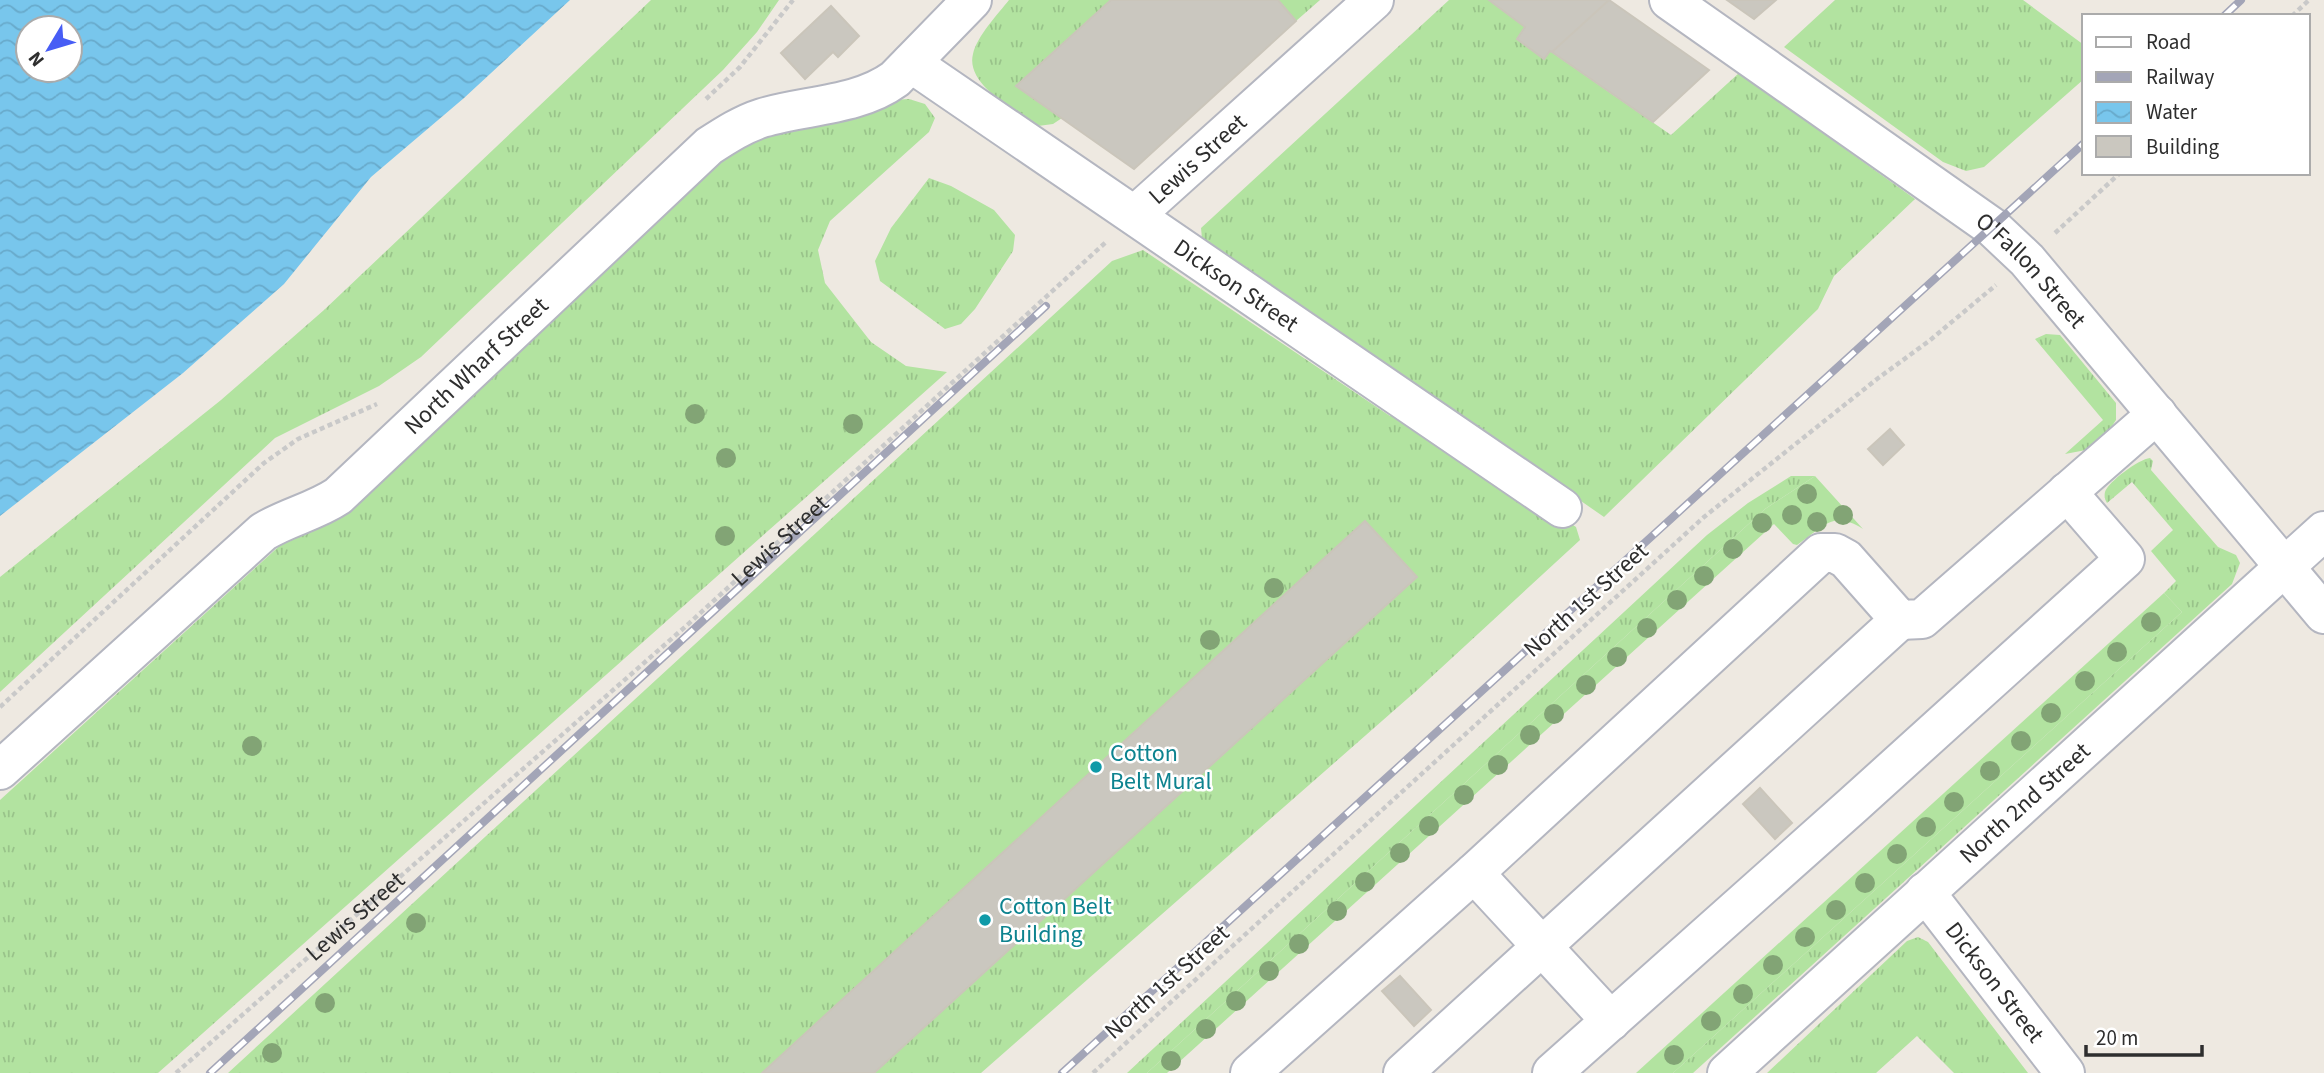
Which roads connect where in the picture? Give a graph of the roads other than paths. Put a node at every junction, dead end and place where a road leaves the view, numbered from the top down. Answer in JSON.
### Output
{"nodes":[{"id":1,"x":972,"y":0,"type":"edge"},
{"id":2,"x":1374,"y":0,"type":"edge"},
{"id":3,"x":1669,"y":0,"type":"edge"},
{"id":4,"x":911,"y":63,"type":"junction"},
{"id":5,"x":1135,"y":215,"type":"junction"},
{"id":6,"x":2157,"y":414,"type":"junction"},
{"id":7,"x":2067,"y":492,"type":"junction"},
{"id":8,"x":1562,"y":508,"type":"dead end"},
{"id":9,"x":2324,"y":531,"type":"edge"},
{"id":10,"x":2285,"y":566,"type":"junction"},
{"id":11,"x":2324,"y":614,"type":"edge"},
{"id":12,"x":1900,"y":620,"type":"junction"},
{"id":13,"x":0,"y":770,"type":"edge"},
{"id":14,"x":1474,"y":873,"type":"junction"},
{"id":15,"x":1926,"y":892,"type":"junction"},
{"id":16,"x":1542,"y":946,"type":"junction"},
{"id":17,"x":1611,"y":1021,"type":"junction"},
{"id":18,"x":1250,"y":1073,"type":"edge"},
{"id":19,"x":1404,"y":1073,"type":"edge"},
{"id":20,"x":1552,"y":1073,"type":"edge"},
{"id":21,"x":1727,"y":1073,"type":"edge"},
{"id":22,"x":2065,"y":1073,"type":"edge"}],
"edges":[{"from":1,"to":4,"type":"street","name":"North Wharf Street"},
{"from":2,"to":5,"type":"street","name":"Lewis Street"},
{"from":3,"to":6,"type":"street","name":"O'Fallon Street"},
{"from":4,"to":5,"type":"street","name":"Dickson Street"},
{"from":4,"to":13,"type":"street","name":"North Wharf Street"},
{"from":5,"to":8,"type":"street","name":"Dickson Street"},
{"from":6,"to":7,"type":"street"},
{"from":6,"to":10,"type":"street","name":"O'Fallon Street"},
{"from":7,"to":12,"type":"street"},
{"from":7,"to":17,"type":"street"},
{"from":9,"to":10,"type":"street","name":"North 2nd Street"},
{"from":10,"to":11,"type":"street","name":"O'Fallon Street"},
{"from":10,"to":15,"type":"street","name":"North 2nd Street"},
{"from":12,"to":14,"type":"street"},
{"from":12,"to":16,"type":"street"},
{"from":14,"to":16,"type":"street"},
{"from":14,"to":18,"type":"street"},
{"from":15,"to":21,"type":"street","name":"North 2nd Street"},
{"from":15,"to":22,"type":"street","name":"Dickson Street"},
{"from":16,"to":17,"type":"street"},
{"from":16,"to":19,"type":"street"},
{"from":17,"to":20,"type":"street"}]}
